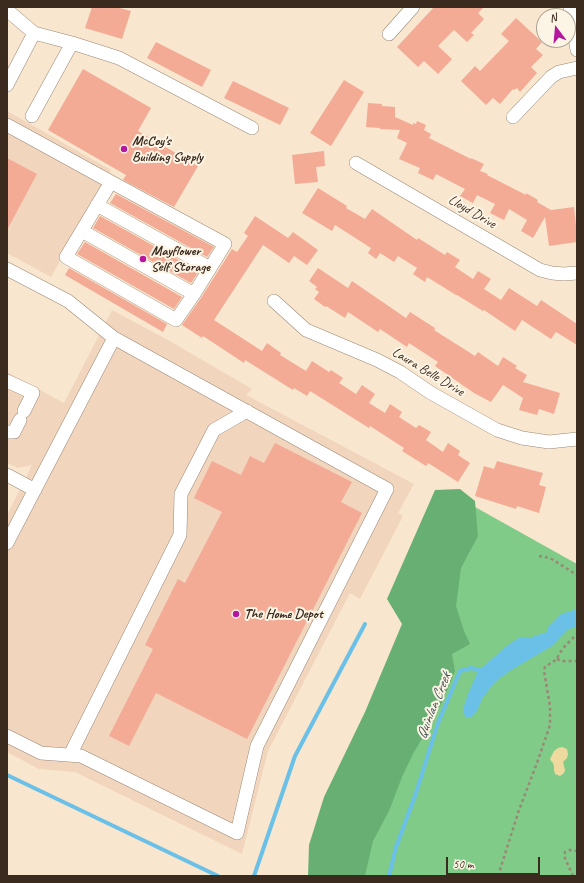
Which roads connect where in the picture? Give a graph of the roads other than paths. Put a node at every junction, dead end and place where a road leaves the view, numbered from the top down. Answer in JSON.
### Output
{"nodes":[{"id":1,"x":413,"y":7,"type":"edge"},
{"id":2,"x":570,"y":7,"type":"edge"},
{"id":3,"x":7,"y":10,"type":"edge"},
{"id":4,"x":34,"y":33,"type":"junction"},
{"id":5,"x":389,"y":34,"type":"dead end"},
{"id":6,"x":72,"y":43,"type":"junction"},
{"id":7,"x":577,"y":50,"type":"edge"},
{"id":8,"x":577,"y":68,"type":"edge"},
{"id":9,"x":7,"y":84,"type":"edge"},
{"id":10,"x":32,"y":116,"type":"dead end"},
{"id":11,"x":513,"y":117,"type":"dead end"},
{"id":12,"x":7,"y":126,"type":"edge"},
{"id":13,"x":252,"y":128,"type":"dead end"},
{"id":14,"x":356,"y":163,"type":"dead end"},
{"id":15,"x":111,"y":182,"type":"junction"},
{"id":16,"x":97,"y":206,"type":"junction"},
{"id":17,"x":82,"y":231,"type":"junction"},
{"id":18,"x":210,"y":268,"type":"junction"},
{"id":19,"x":7,"y":269,"type":"edge"},
{"id":20,"x":577,"y":273,"type":"edge"},
{"id":21,"x":194,"y":294,"type":"junction"},
{"id":22,"x":274,"y":301,"type":"dead end"},
{"id":23,"x":114,"y":338,"type":"junction"},
{"id":24,"x":8,"y":384,"type":"edge"},
{"id":25,"x":246,"y":411,"type":"junction"},
{"id":26,"x":7,"y":432,"type":"edge"},
{"id":27,"x":577,"y":439,"type":"edge"},
{"id":28,"x":7,"y":476,"type":"edge"},
{"id":29,"x":35,"y":490,"type":"junction"},
{"id":30,"x":7,"y":543,"type":"edge"},
{"id":31,"x":7,"y":736,"type":"edge"},
{"id":32,"x":70,"y":756,"type":"junction"}],
"edges":[{"from":1,"to":5,"type":"street"},
{"from":2,"to":7,"type":"street"},
{"from":3,"to":4,"type":"street"},
{"from":4,"to":6,"type":"street"},
{"from":4,"to":9,"type":"street"},
{"from":6,"to":10,"type":"street"},
{"from":6,"to":13,"type":"street"},
{"from":8,"to":11,"type":"street"},
{"from":12,"to":15,"type":"street"},
{"from":14,"to":20,"type":"street","name":"Lloyd Drive"},
{"from":15,"to":16,"type":"street"},
{"from":15,"to":18,"type":"street"},
{"from":16,"to":17,"type":"street"},
{"from":16,"to":18,"type":"street"},
{"from":17,"to":21,"type":"street"},
{"from":17,"to":21,"type":"street"},
{"from":18,"to":21,"type":"street"},
{"from":19,"to":23,"type":"street"},
{"from":22,"to":27,"type":"street","name":"Laura Belle Drive"},
{"from":23,"to":25,"type":"street"},
{"from":23,"to":29,"type":"street"},
{"from":24,"to":26,"type":"street"},
{"from":25,"to":32,"type":"street"},
{"from":25,"to":32,"type":"street"},
{"from":28,"to":29,"type":"street"},
{"from":29,"to":30,"type":"street"},
{"from":31,"to":32,"type":"street"}]}
